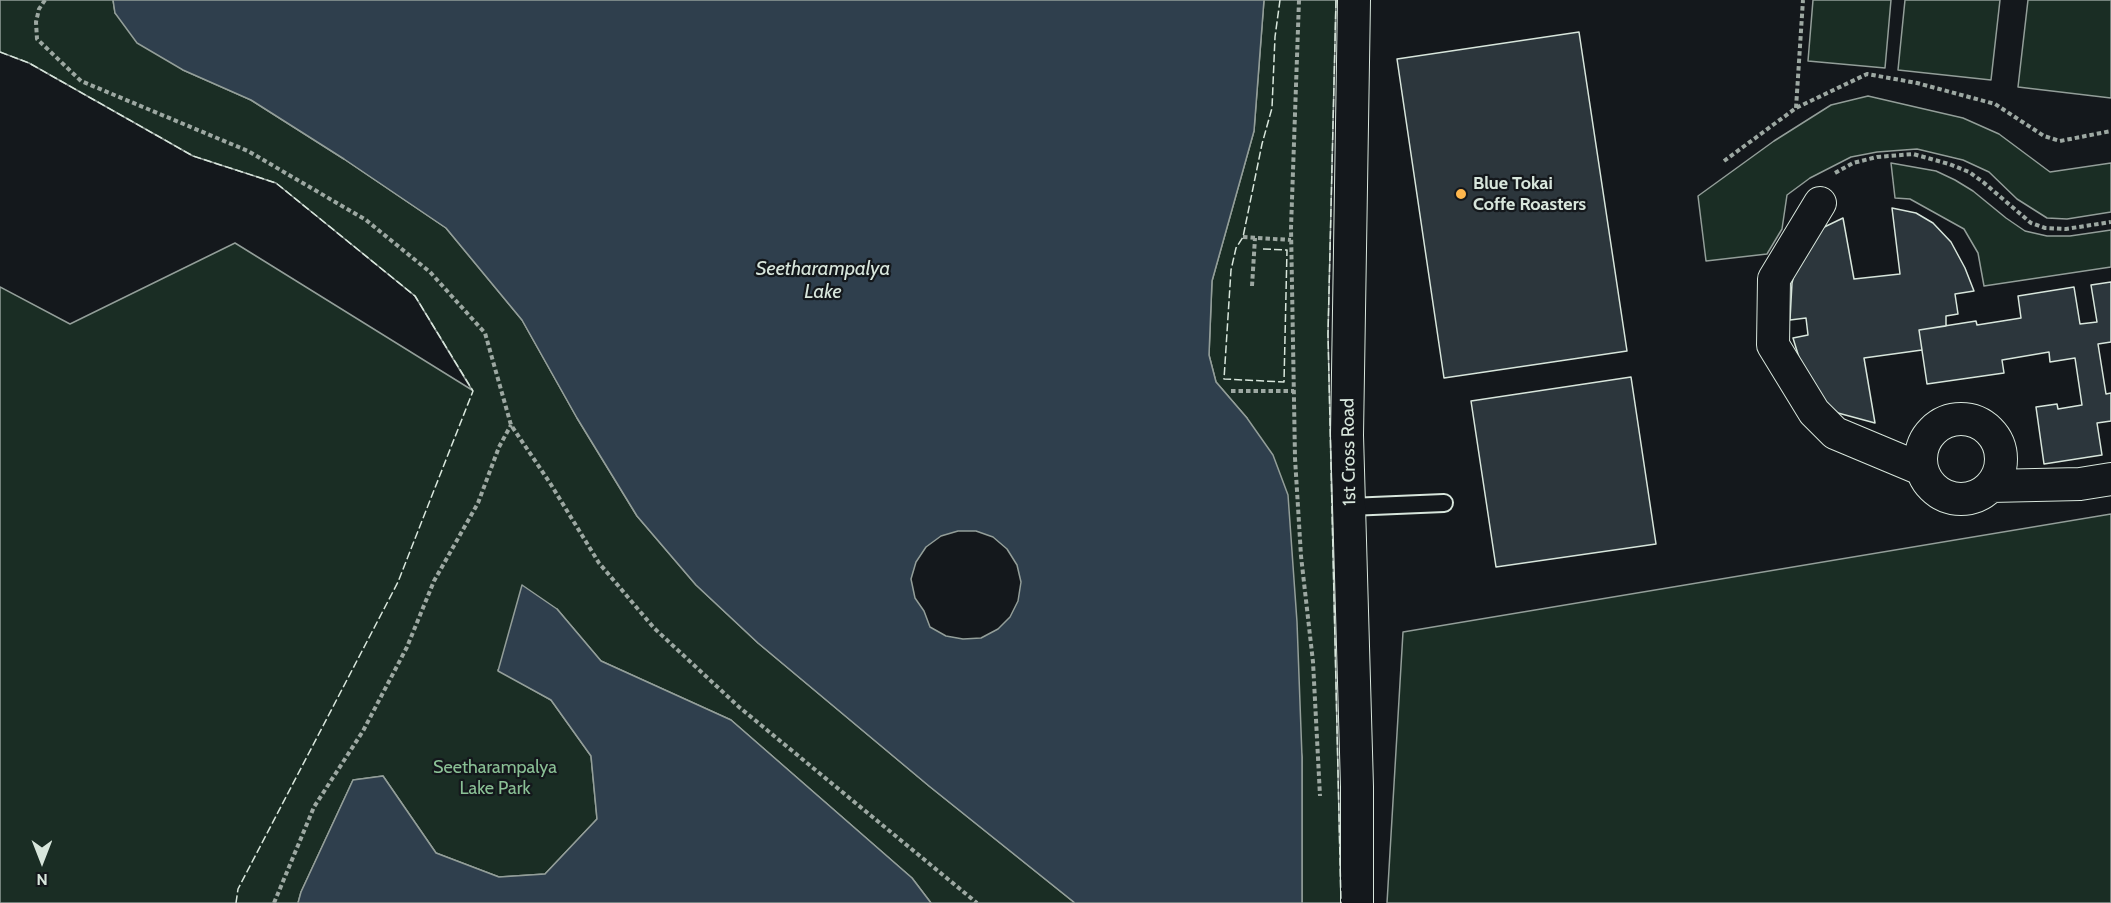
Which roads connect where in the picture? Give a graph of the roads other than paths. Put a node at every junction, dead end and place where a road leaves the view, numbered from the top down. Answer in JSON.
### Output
{"nodes":[{"id":1,"x":1354,"y":0,"type":"edge"},
{"id":2,"x":1820,"y":203,"type":"road end"},
{"id":3,"x":1921,"y":469,"type":"junction"},
{"id":4,"x":2111,"y":479,"type":"edge"},
{"id":5,"x":1991,"y":486,"type":"junction"},
{"id":6,"x":1444,"y":503,"type":"dead end"},
{"id":7,"x":1349,"y":507,"type":"junction"},
{"id":8,"x":1357,"y":903,"type":"edge"}],
"edges":[{"from":1,"to":7,"type":"street","name":"1st Cross Road"},
{"from":2,"to":3,"type":"street"},
{"from":3,"to":5,"type":"street"},
{"from":3,"to":5,"type":"street"},
{"from":4,"to":5,"type":"street"},
{"from":6,"to":7,"type":"lane"},
{"from":7,"to":8,"type":"street","name":"1st Cross Road"}]}
